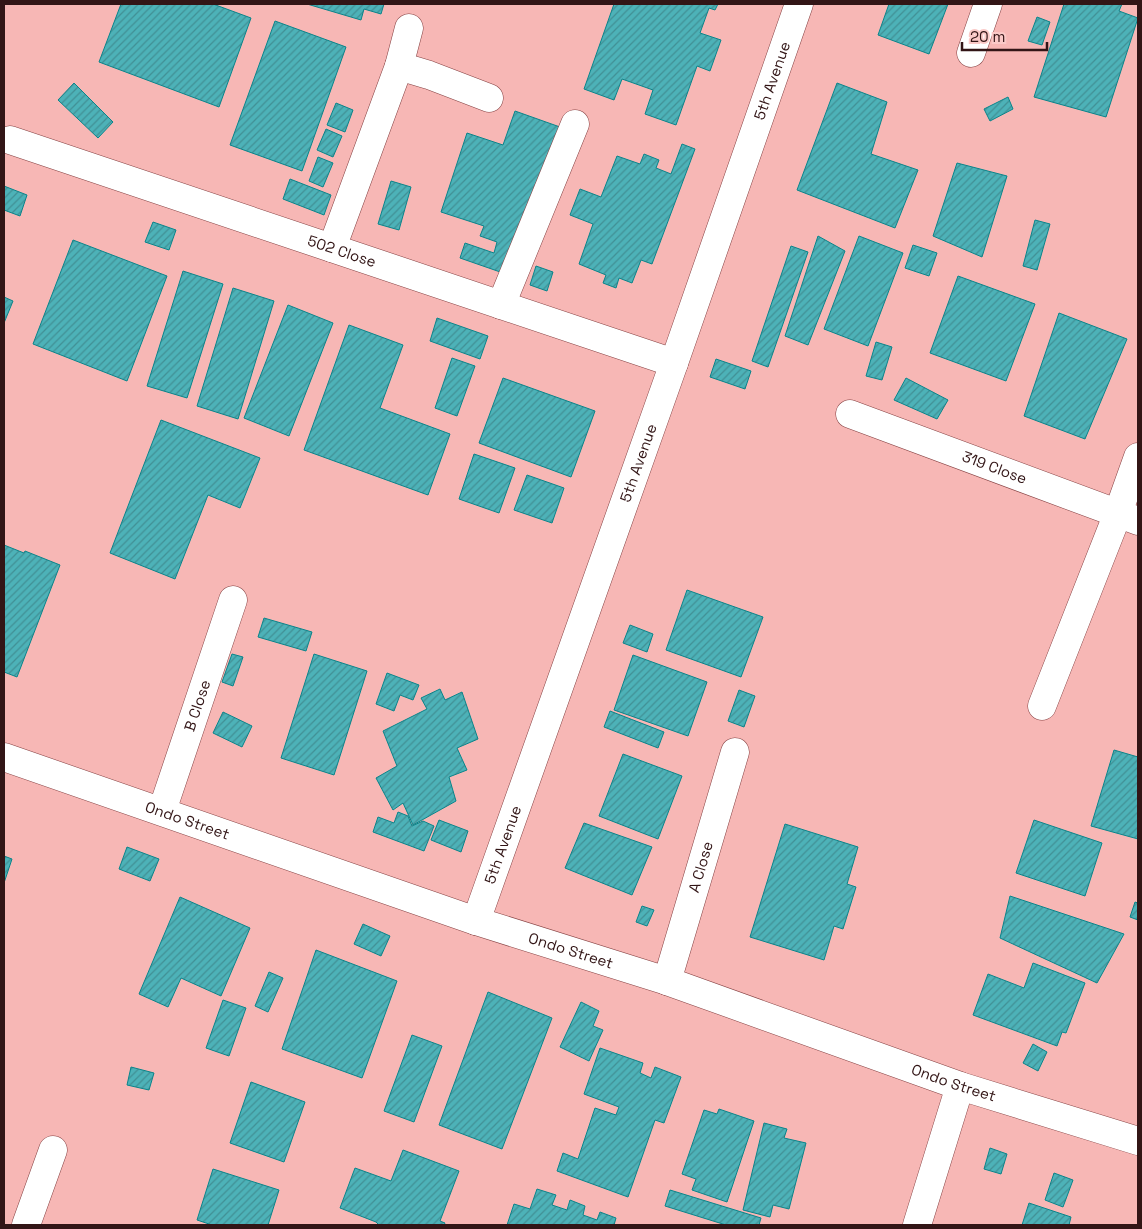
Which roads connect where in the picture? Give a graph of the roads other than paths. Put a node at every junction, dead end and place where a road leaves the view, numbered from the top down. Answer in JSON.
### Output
{"nodes":[{"id":1,"x":799,"y":4,"type":"edge"},
{"id":2,"x":988,"y":4,"type":"edge"},
{"id":3,"x":409,"y":28,"type":"dead end"},
{"id":4,"x":971,"y":53,"type":"dead end"},
{"id":5,"x":399,"y":66,"type":"junction"},
{"id":6,"x":489,"y":98,"type":"dead end"},
{"id":7,"x":575,"y":124,"type":"dead end"},
{"id":8,"x":10,"y":140,"type":"dead end"},
{"id":9,"x":332,"y":248,"type":"junction"},
{"id":10,"x":501,"y":305,"type":"junction"},
{"id":11,"x":674,"y":364,"type":"junction"},
{"id":12,"x":850,"y":414,"type":"dead end"},
{"id":13,"x":1138,"y":457,"type":"edge"},
{"id":14,"x":1128,"y":517,"type":"edge"},
{"id":15,"x":233,"y":600,"type":"dead end"},
{"id":16,"x":1042,"y":706,"type":"dead end"},
{"id":17,"x":735,"y":752,"type":"dead end"},
{"id":18,"x":4,"y":757,"type":"edge"},
{"id":19,"x":162,"y":811,"type":"junction"},
{"id":20,"x":476,"y":921,"type":"junction"},
{"id":21,"x":667,"y":982,"type":"junction"},
{"id":22,"x":960,"y":1086,"type":"junction"},
{"id":23,"x":1138,"y":1142,"type":"edge"},
{"id":24,"x":53,"y":1150,"type":"dead end"},
{"id":25,"x":26,"y":1225,"type":"edge"},
{"id":26,"x":917,"y":1225,"type":"edge"}],
"edges":[{"from":1,"to":11,"type":"street","name":"5th Avenue"},
{"from":2,"to":4,"type":"street"},
{"from":3,"to":5,"type":"street"},
{"from":5,"to":6,"type":"street"},
{"from":5,"to":9,"type":"street"},
{"from":7,"to":10,"type":"street"},
{"from":8,"to":9,"type":"street","name":"502 Close"},
{"from":9,"to":10,"type":"street","name":"502 Close"},
{"from":10,"to":11,"type":"street","name":"502 Close"},
{"from":11,"to":20,"type":"street","name":"5th Avenue"},
{"from":12,"to":14,"type":"street","name":"319 Close"},
{"from":13,"to":14,"type":"street"},
{"from":14,"to":16,"type":"street"},
{"from":15,"to":19,"type":"street","name":"B Close"},
{"from":17,"to":21,"type":"street","name":"A Close"},
{"from":18,"to":19,"type":"street","name":"Ondo Street"},
{"from":19,"to":20,"type":"street","name":"Ondo Street"},
{"from":20,"to":21,"type":"street","name":"Ondo Street"},
{"from":21,"to":22,"type":"street","name":"Ondo Street"},
{"from":22,"to":23,"type":"street","name":"Ondo Street"},
{"from":22,"to":26,"type":"street"},
{"from":24,"to":25,"type":"street"}]}
